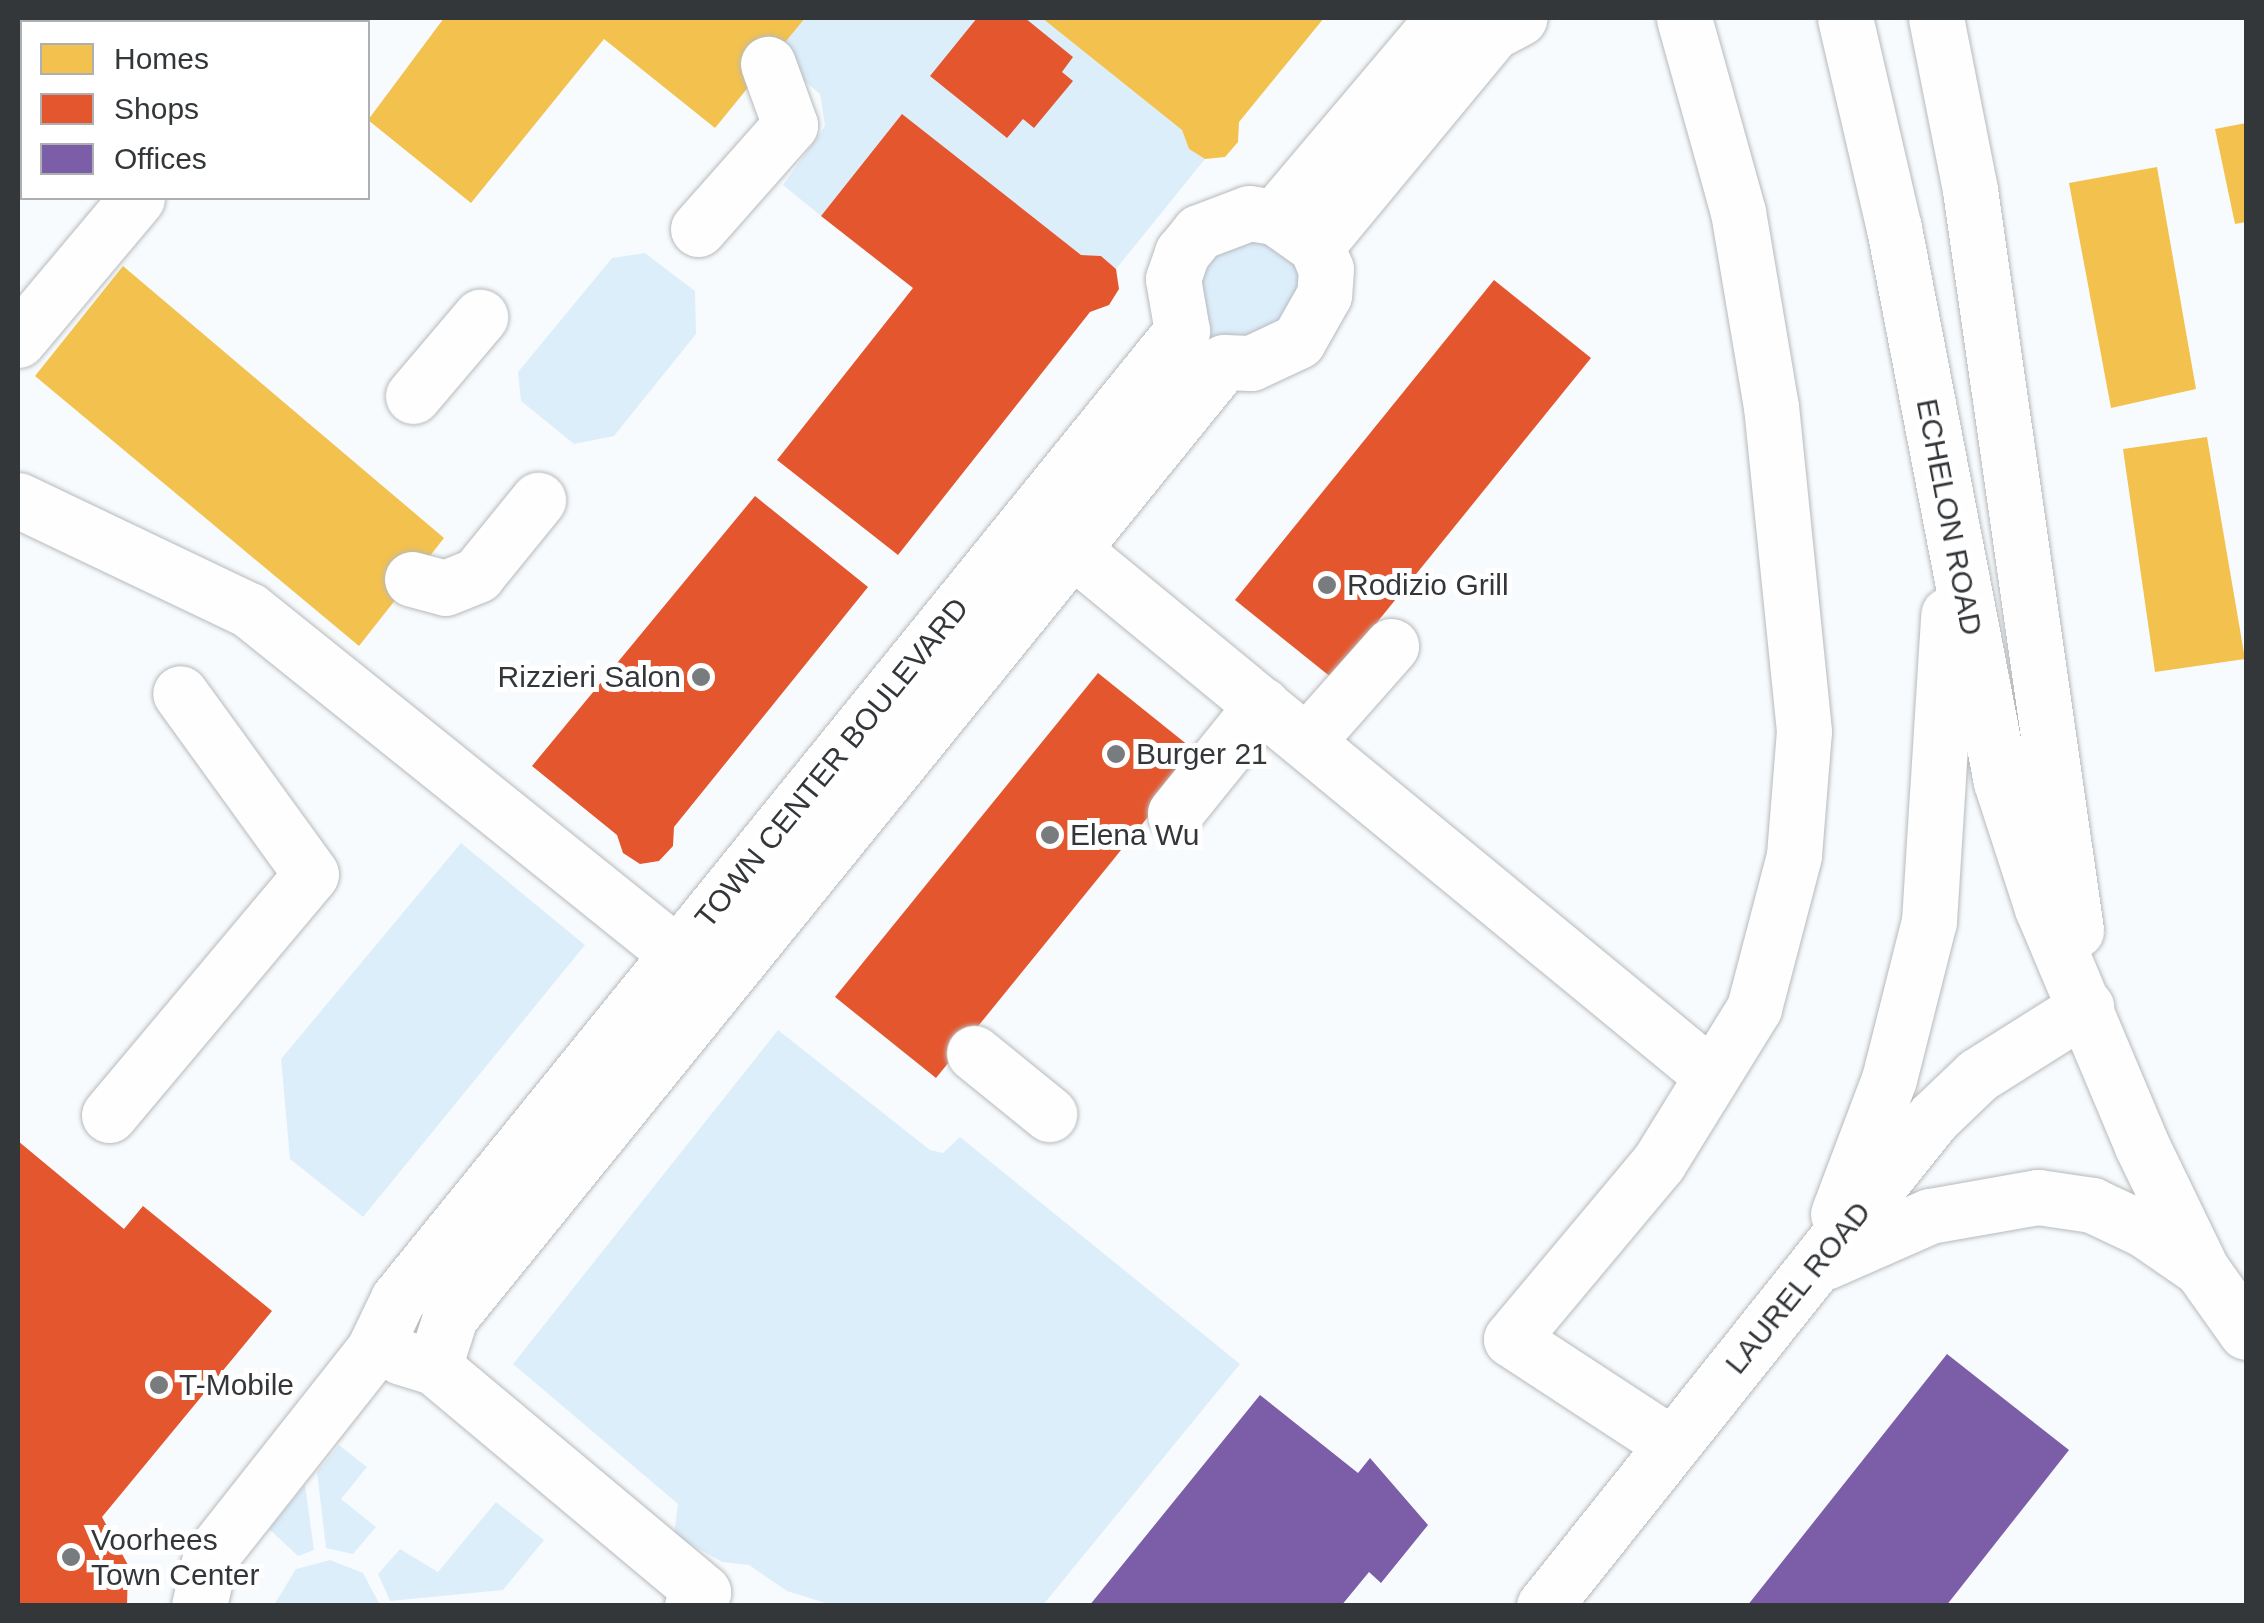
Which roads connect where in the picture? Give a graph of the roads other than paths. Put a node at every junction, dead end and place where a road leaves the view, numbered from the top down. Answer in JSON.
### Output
{"nodes":[{"id":1,"x":1442,"y":18,"type":"edge"},
{"id":2,"x":1519,"y":18,"type":"edge"},
{"id":3,"x":1684,"y":18,"type":"edge"},
{"id":4,"x":1845,"y":18,"type":"edge"},
{"id":5,"x":1936,"y":18,"type":"edge"},
{"id":6,"x":768,"y":64,"type":"dead end"},
{"id":7,"x":135,"y":200,"type":"edge"},
{"id":8,"x":698,"y":229,"type":"dead end"},
{"id":9,"x":1296,"y":232,"type":"junction"},
{"id":10,"x":480,"y":317,"type":"dead end"},
{"id":11,"x":18,"y":340,"type":"edge"},
{"id":12,"x":414,"y":396,"type":"dead end"},
{"id":13,"x":18,"y":500,"type":"edge"},
{"id":14,"x":538,"y":500,"type":"dead end"},
{"id":15,"x":1052,"y":533,"type":"junction"},
{"id":16,"x":1952,"y":542,"type":"junction"},
{"id":17,"x":412,"y":579,"type":"dead end"},
{"id":18,"x":1390,"y":646,"type":"dead end"},
{"id":19,"x":180,"y":693,"type":"dead end"},
{"id":20,"x":1262,"y":705,"type":"junction"},
{"id":21,"x":1307,"y":741,"type":"junction"},
{"id":22,"x":1175,"y":813,"type":"dead end"},
{"id":23,"x":697,"y":970,"type":"junction"},
{"id":24,"x":2086,"y":1007,"type":"junction"},
{"id":25,"x":974,"y":1053,"type":"dead end"},
{"id":26,"x":1712,"y":1076,"type":"junction"},
{"id":27,"x":1049,"y":1114,"type":"dead end"},
{"id":28,"x":109,"y":1115,"type":"dead end"},
{"id":29,"x":1818,"y":1265,"type":"junction"},
{"id":30,"x":2202,"y":1270,"type":"junction"},
{"id":31,"x":2246,"y":1332,"type":"edge"},
{"id":32,"x":374,"y":1349,"type":"junction"},
{"id":33,"x":434,"y":1367,"type":"junction"},
{"id":34,"x":1670,"y":1443,"type":"junction"},
{"id":35,"x":698,"y":1599,"type":"edge"},
{"id":36,"x":198,"y":1606,"type":"edge"},
{"id":37,"x":1544,"y":1606,"type":"edge"}],
"edges":[{"from":1,"to":9,"type":"street"},
{"from":2,"to":9,"type":"street"},
{"from":3,"to":26,"type":"street"},
{"from":4,"to":16,"type":"street","name":"ECHELON ROAD"},
{"from":5,"to":24,"type":"street","name":"ECHELON ROAD"},
{"from":6,"to":8,"type":"street"},
{"from":7,"to":11,"type":"street"},
{"from":9,"to":15,"type":"street","name":"TOWN CENTER BOULEVARD"},
{"from":9,"to":15,"type":"street","name":"TOWN CENTER BOULEVARD"},
{"from":10,"to":12,"type":"street"},
{"from":13,"to":23,"type":"street"},
{"from":14,"to":17,"type":"street"},
{"from":15,"to":20,"type":"street"},
{"from":15,"to":23,"type":"street","name":"TOWN CENTER BOULEVARD"},
{"from":16,"to":24,"type":"street","name":"ECHELON ROAD"},
{"from":16,"to":29,"type":"street"},
{"from":18,"to":21,"type":"street"},
{"from":19,"to":28,"type":"street"},
{"from":20,"to":21,"type":"street"},
{"from":20,"to":22,"type":"street"},
{"from":21,"to":26,"type":"street"},
{"from":23,"to":32,"type":"street","name":"TOWN CENTER BOULEVARD"},
{"from":23,"to":33,"type":"street","name":"TOWN CENTER BOULEVARD"},
{"from":24,"to":29,"type":"street","name":"LAUREL ROAD"},
{"from":24,"to":30,"type":"street","name":"ECHELON ROAD"},
{"from":25,"to":27,"type":"street"},
{"from":26,"to":34,"type":"street"},
{"from":29,"to":30,"type":"street"},
{"from":29,"to":34,"type":"street","name":"LAUREL ROAD"},
{"from":30,"to":31,"type":"street","name":"ECHELON ROAD"},
{"from":32,"to":33,"type":"street"},
{"from":32,"to":36,"type":"street","name":"TOWN CENTER BOULEVARD"},
{"from":33,"to":35,"type":"street"},
{"from":34,"to":37,"type":"street","name":"LAUREL ROAD"}]}
